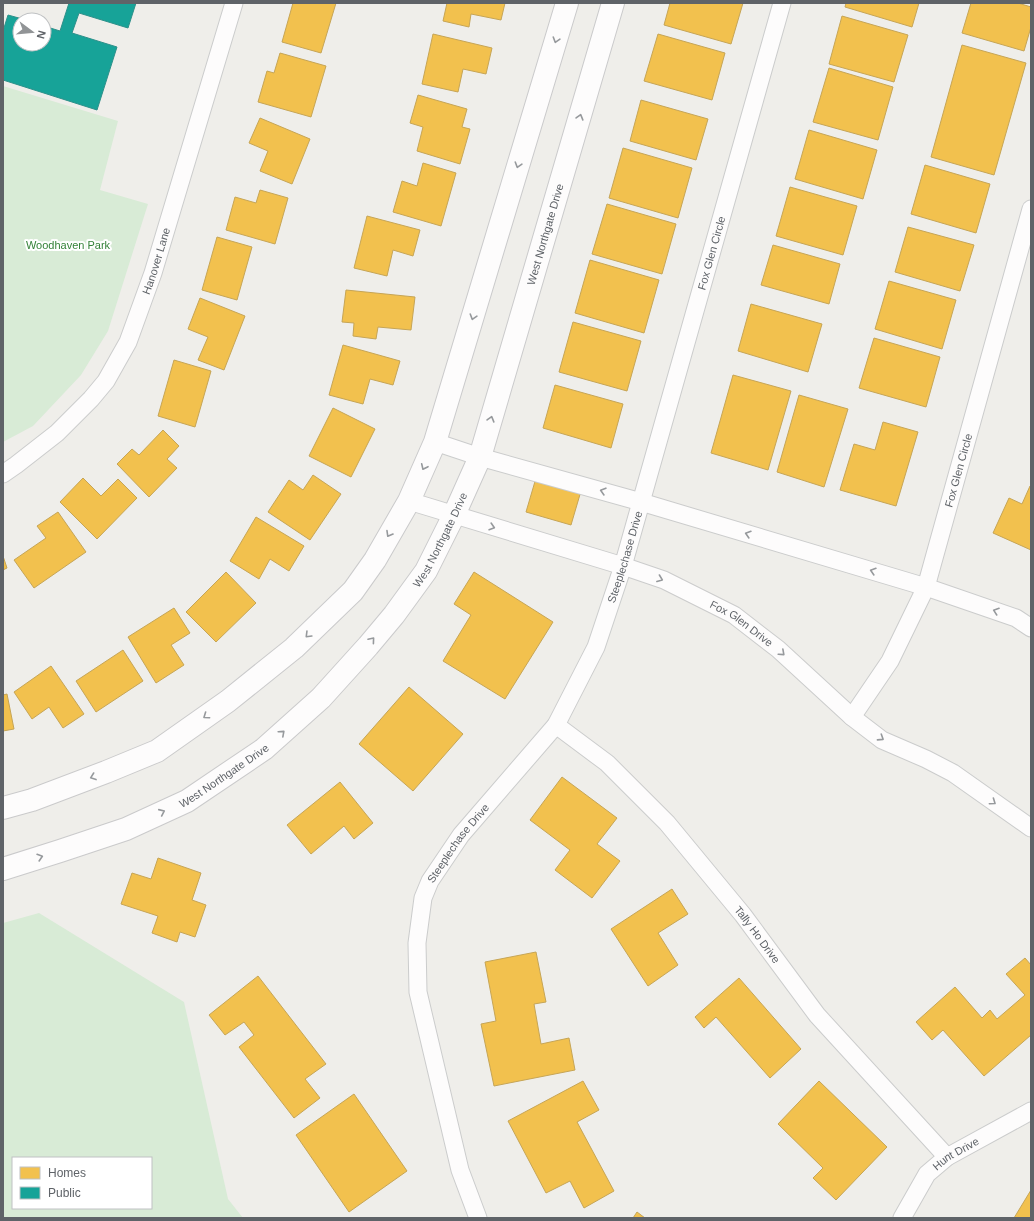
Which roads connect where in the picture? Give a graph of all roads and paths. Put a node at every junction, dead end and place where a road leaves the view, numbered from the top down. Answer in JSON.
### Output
{"nodes":[{"id":1,"x":234,"y":3,"type":"edge"},
{"id":2,"x":567,"y":3,"type":"edge"},
{"id":3,"x":613,"y":3,"type":"edge"},
{"id":4,"x":782,"y":3,"type":"edge"},
{"id":5,"x":1031,"y":209,"type":"edge"},
{"id":6,"x":435,"y":442,"type":"junction"},
{"id":7,"x":480,"y":457,"type":"junction"},
{"id":8,"x":3,"y":474,"type":"edge"},
{"id":9,"x":409,"y":501,"type":"junction"},
{"id":10,"x":641,"y":502,"type":"junction"},
{"id":11,"x":454,"y":515,"type":"junction"},
{"id":12,"x":623,"y":566,"type":"junction"},
{"id":13,"x":926,"y":587,"type":"junction"},
{"id":14,"x":1031,"y":628,"type":"edge"},
{"id":15,"x":852,"y":717,"type":"junction"},
{"id":16,"x":556,"y":725,"type":"junction"},
{"id":17,"x":3,"y":808,"type":"edge"},
{"id":18,"x":1031,"y":828,"type":"edge"},
{"id":19,"x":3,"y":869,"type":"edge"},
{"id":20,"x":1031,"y":1111,"type":"edge"},
{"id":21,"x":947,"y":1157,"type":"junction"},
{"id":22,"x":478,"y":1218,"type":"edge"},
{"id":23,"x":902,"y":1218,"type":"edge"}],
"edges":[{"from":1,"to":8,"type":"street","name":"Hanover Lane"},
{"from":2,"to":6,"type":"main road","one_way":true},
{"from":7,"to":3,"type":"main road","name":"West Northgate Drive","one_way":true},
{"from":4,"to":10,"type":"street","name":"Fox Glen Circle"},
{"from":5,"to":13,"type":"street","name":"Fox Glen Circle"},
{"from":6,"to":7,"type":"street"},
{"from":6,"to":9,"type":"main road","one_way":true},
{"from":10,"to":7,"type":"street","one_way":true},
{"from":7,"to":11,"type":"main road","name":"West Northgate Drive"},
{"from":9,"to":11,"type":"street","name":"Fox Glen Drive"},
{"from":9,"to":17,"type":"main road","one_way":true},
{"from":10,"to":12,"type":"street","name":"Steeplechase Drive"},
{"from":13,"to":10,"type":"street","one_way":true},
{"from":11,"to":12,"type":"street","name":"Fox Glen Drive","one_way":true},
{"from":19,"to":11,"type":"main road","name":"West Northgate Drive","one_way":true},
{"from":12,"to":15,"type":"street","name":"Fox Glen Drive","one_way":true},
{"from":12,"to":16,"type":"street","name":"Steeplechase Drive"},
{"from":14,"to":13,"type":"street","one_way":true},
{"from":13,"to":15,"type":"street","name":"Fox Glen Circle"},
{"from":15,"to":18,"type":"street","name":"Fox Glen Drive","one_way":true},
{"from":16,"to":21,"type":"street","name":"Tally Ho Drive"},
{"from":16,"to":22,"type":"street","name":"Steeplechase Drive"},
{"from":20,"to":21,"type":"street","name":"Hunt Drive"},
{"from":21,"to":23,"type":"street","name":"Hunt Drive"}]}
